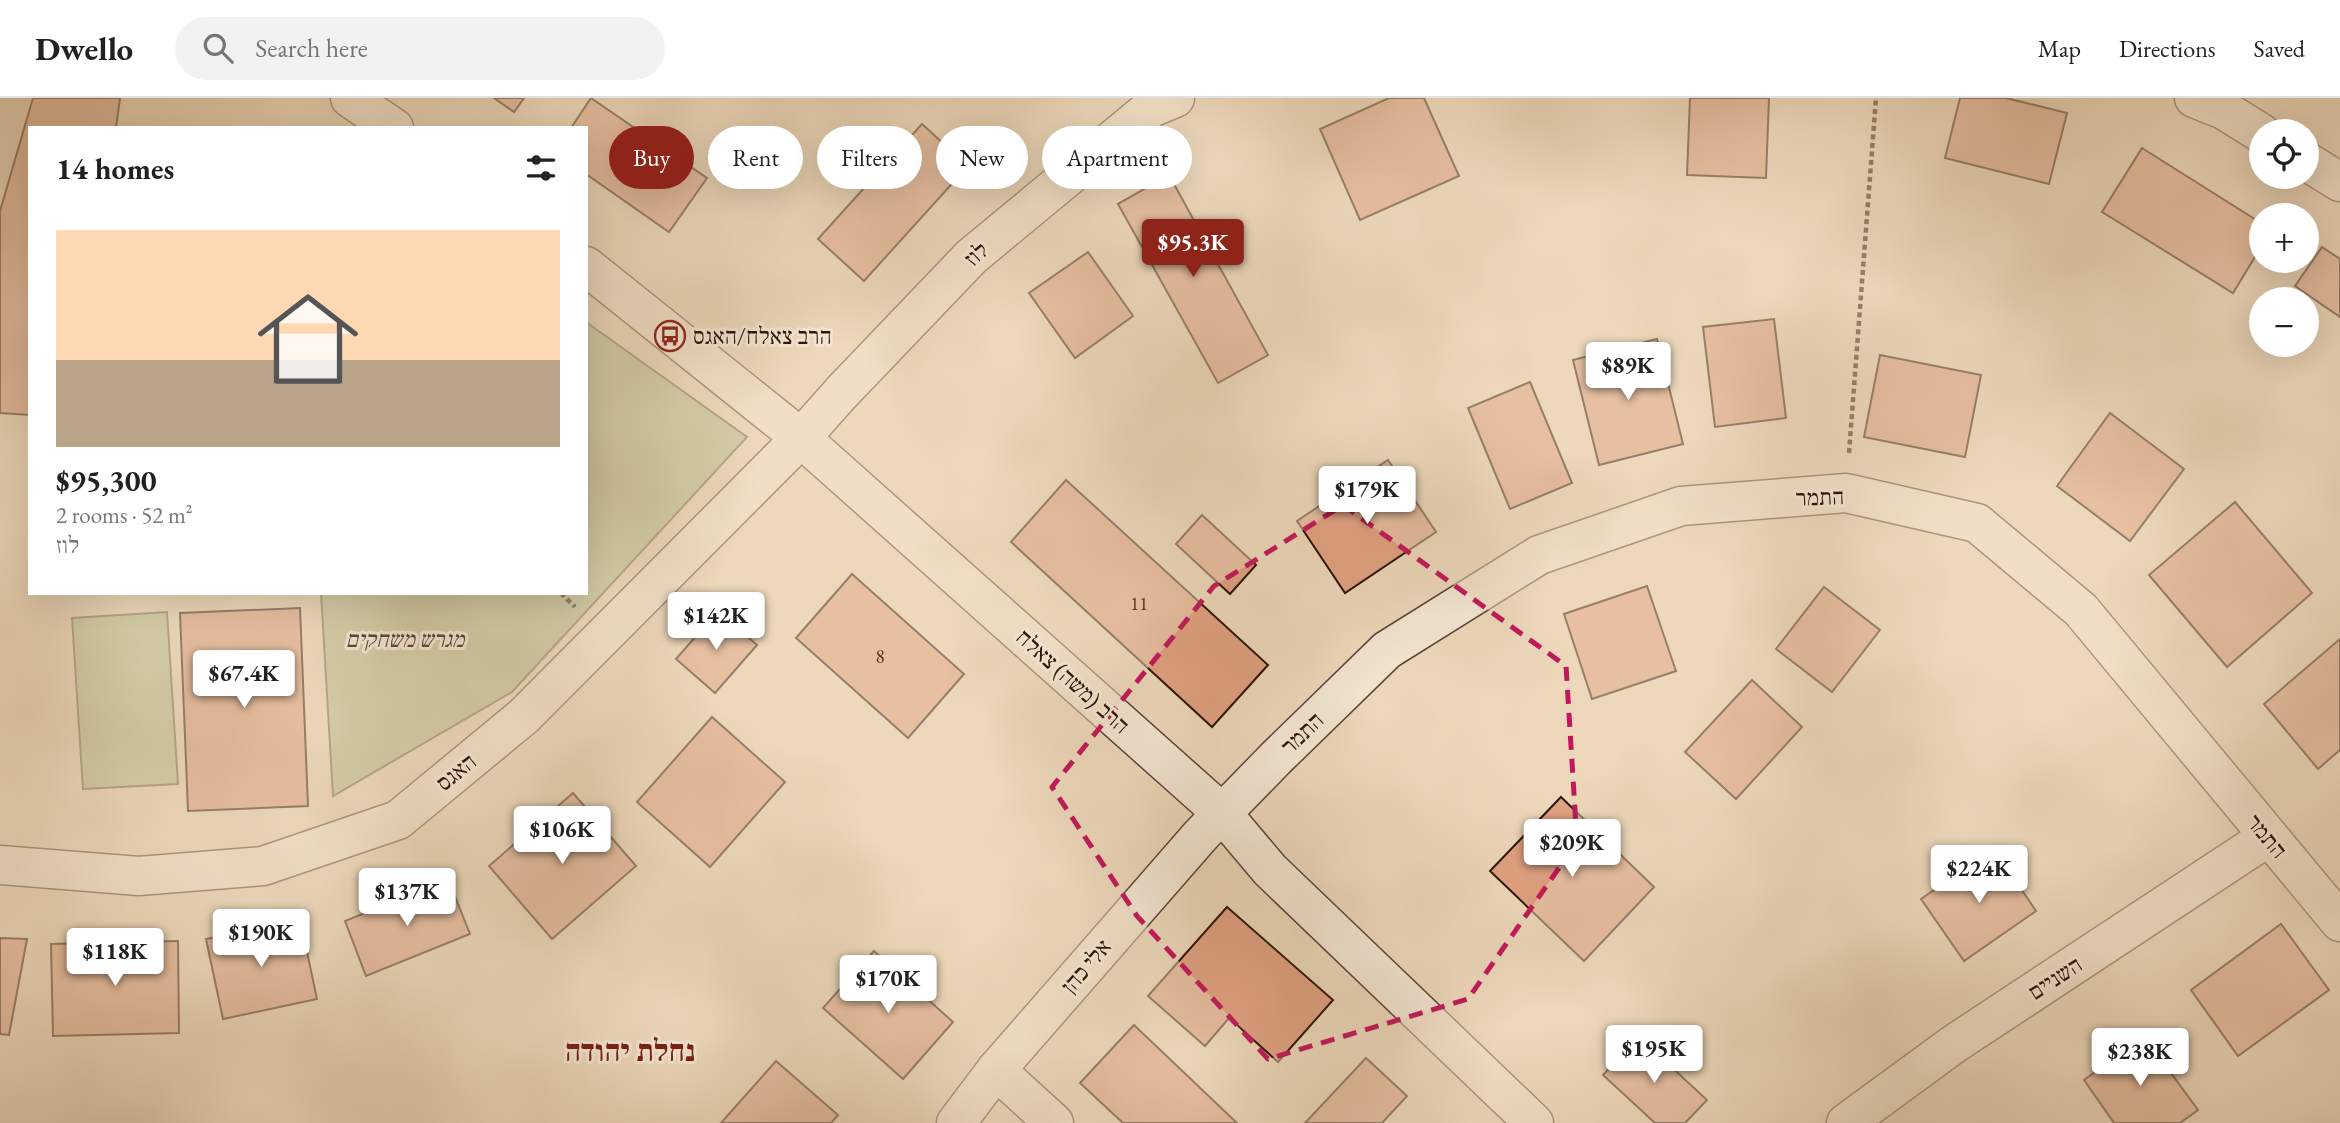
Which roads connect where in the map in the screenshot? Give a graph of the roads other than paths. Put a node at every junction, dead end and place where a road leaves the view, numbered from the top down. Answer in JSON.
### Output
{"nodes":[{"id":1,"x":350,"y":98,"type":"edge"},
{"id":2,"x":2194,"y":98,"type":"edge"},
{"id":3,"x":1156,"y":101,"type":"edge"},
{"id":4,"x":391,"y":126,"type":"edge"},
{"id":5,"x":2249,"y":126,"type":"edge"},
{"id":6,"x":2319,"y":169,"type":"edge"},
{"id":7,"x":2340,"y":182,"type":"edge"},
{"id":8,"x":588,"y":268,"type":"edge"},
{"id":9,"x":802,"y":438,"type":"junction"},
{"id":10,"x":1222,"y":813,"type":"junction"},
{"id":11,"x":2268,"y":837,"type":"junction"},
{"id":12,"x":0,"y":865,"type":"edge"},
{"id":13,"x":2340,"y":922,"type":"edge"},
{"id":14,"x":996,"y":1070,"type":"junction"},
{"id":15,"x":956,"y":1123,"type":"edge"},
{"id":16,"x":1054,"y":1123,"type":"edge"},
{"id":17,"x":1534,"y":1123,"type":"edge"},
{"id":18,"x":1846,"y":1123,"type":"edge"}],
"edges":[{"from":1,"to":4,"type":"street"},
{"from":2,"to":5,"type":"street"},
{"from":3,"to":9,"type":"street","name":"לוז"},
{"from":6,"to":7,"type":"street"},
{"from":8,"to":9,"type":"street","name":"הרב (משה) צאלח"},
{"from":9,"to":10,"type":"street","name":"הרב (משה) צאלח"},
{"from":9,"to":12,"type":"street","name":"האגס"},
{"from":10,"to":11,"type":"street","name":"התמר"},
{"from":10,"to":14,"type":"street","name":"אלי כהן"},
{"from":10,"to":17,"type":"street","name":"הרב (משה) צאלח"},
{"from":11,"to":13,"type":"street","name":"התמר"},
{"from":11,"to":18,"type":"street","name":"השניים"},
{"from":14,"to":15,"type":"street","name":"אלי כהן"},
{"from":14,"to":16,"type":"street"}]}
